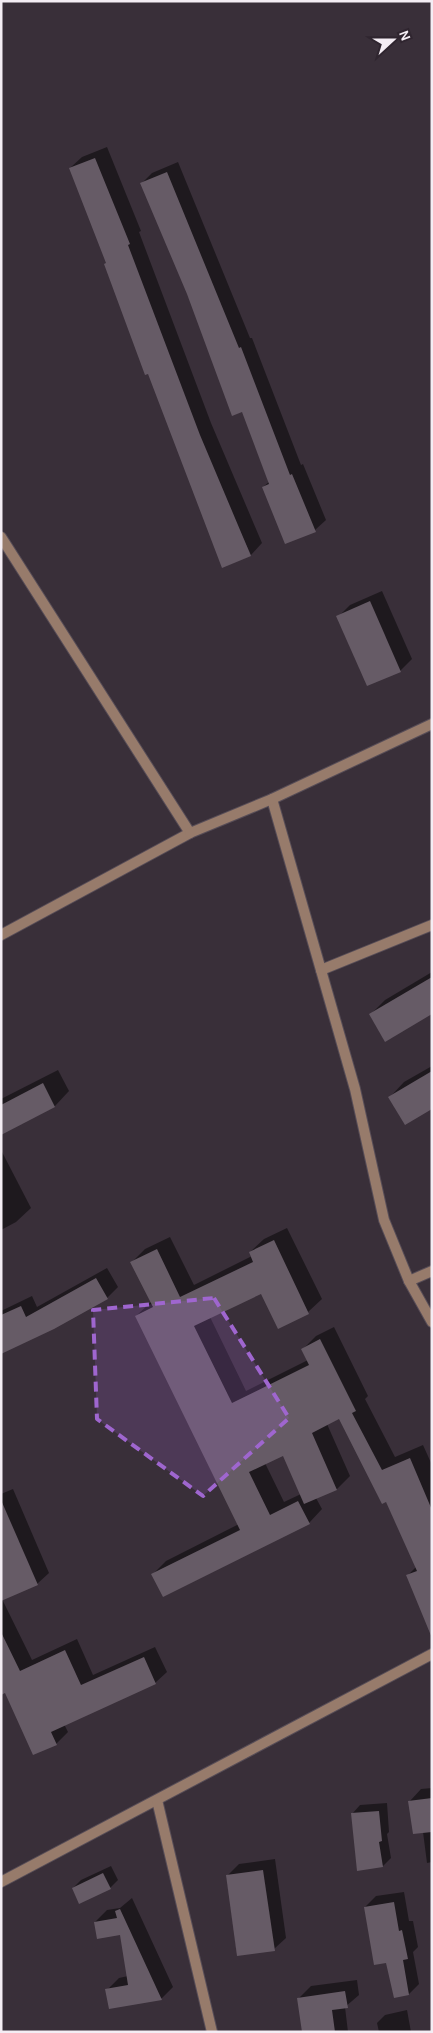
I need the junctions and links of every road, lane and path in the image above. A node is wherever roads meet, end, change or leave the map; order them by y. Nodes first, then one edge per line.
1 (1, 537) edge
2 (432, 724) edge
3 (272, 799) junction
4 (190, 833) junction
5 (432, 924) edge
6 (1, 936) edge
7 (321, 970) junction
8 (432, 1271) edge
9 (409, 1281) junction
10 (432, 1322) edge
11 (432, 1654) edge
12 (157, 1800) junction
13 (1, 1882) edge
14 (212, 2032) edge

1 - 4 street
2 - 3 street
3 - 4 street
3 - 7 street
4 - 6 street
5 - 7 street
7 - 9 street
8 - 9 street
9 - 10 street
11 - 12 street
12 - 13 street
12 - 14 street

